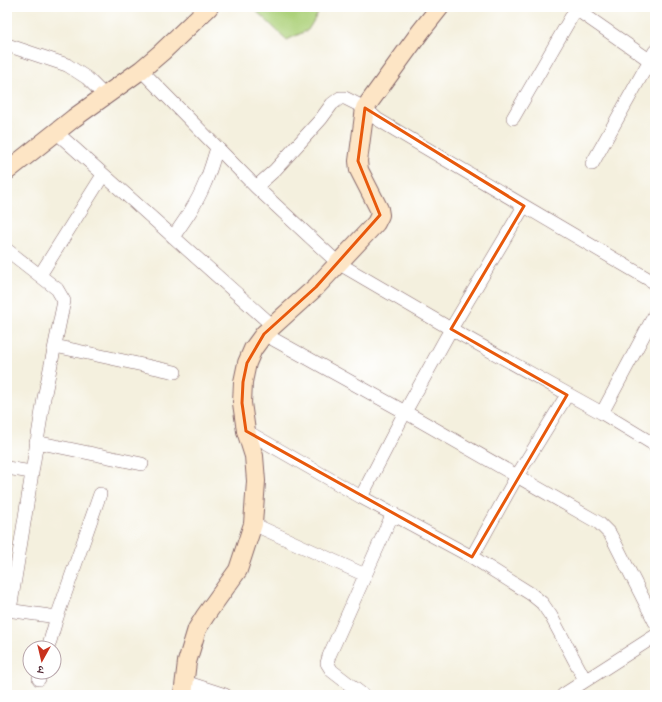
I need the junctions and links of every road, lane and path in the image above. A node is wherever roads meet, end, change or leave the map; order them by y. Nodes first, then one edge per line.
1 (209, 7) edge
2 (440, 7) edge
3 (575, 8) edge
4 (7, 45) edge
5 (653, 59) edge
6 (141, 70) junction
7 (105, 96) junction
8 (365, 108) junction
9 (513, 118) dead end
10 (56, 132) junction
11 (217, 148) junction
12 (592, 164) dead end
13 (7, 171) edge
14 (103, 175) junction
15 (256, 187) junction
16 (524, 206) junction
17 (173, 237) junction
18 (7, 250) edge
19 (338, 264) junction
20 (40, 274) junction
21 (655, 283) edge
22 (655, 314) edge
23 (451, 329) junction
24 (269, 330) junction
25 (54, 346) junction
26 (175, 372) dead end
27 (567, 394) junction
28 (405, 412) junction
29 (602, 413) junction
30 (246, 431) junction
31 (36, 442) junction
32 (655, 445) edge
33 (142, 464) dead end
34 (7, 468) edge
35 (31, 472) junction
36 (517, 476) junction
37 (100, 494) dead end
38 (361, 497) junction
39 (393, 514) junction
40 (253, 524) junction
41 (472, 557) junction
42 (12, 561) edge
43 (365, 575) junction
44 (8, 610) edge
45 (57, 617) junction
46 (655, 622) edge
47 (655, 636) edge
48 (50, 640) edge
49 (585, 680) junction
50 (184, 688) edge
51 (225, 695) edge
52 (363, 695) edge
53 (563, 695) edge

1 - 6 street
2 - 8 street
3 - 5 street
3 - 9 street
4 - 7 street
5 - 12 street
6 - 7 street
6 - 11 street
7 - 10 street
8 - 15 street
8 - 16 street
8 - 19 street
10 - 13 street
10 - 14 street
11 - 15 street
11 - 17 street
14 - 17 street
14 - 20 street
15 - 19 street
16 - 21 street
16 - 23 street
17 - 24 street
18 - 20 street
19 - 23 street
19 - 24 street
20 - 25 street
22 - 29 street
23 - 27 street
23 - 28 street
24 - 28 street
24 - 30 street
25 - 26 street
25 - 31 street
27 - 29 street
27 - 36 street
28 - 36 street
28 - 38 street
29 - 32 street
30 - 38 street
30 - 40 street
31 - 33 street
31 - 35 street
34 - 35 street
35 - 42 street
36 - 41 street
36 - 46 street
37 - 45 street
38 - 39 street
39 - 41 street
39 - 43 street
40 - 43 street
40 - 50 street
41 - 49 street
42 - 44 street
43 - 52 street
44 - 45 street
45 - 48 street
47 - 49 street
49 - 53 street
50 - 51 street

